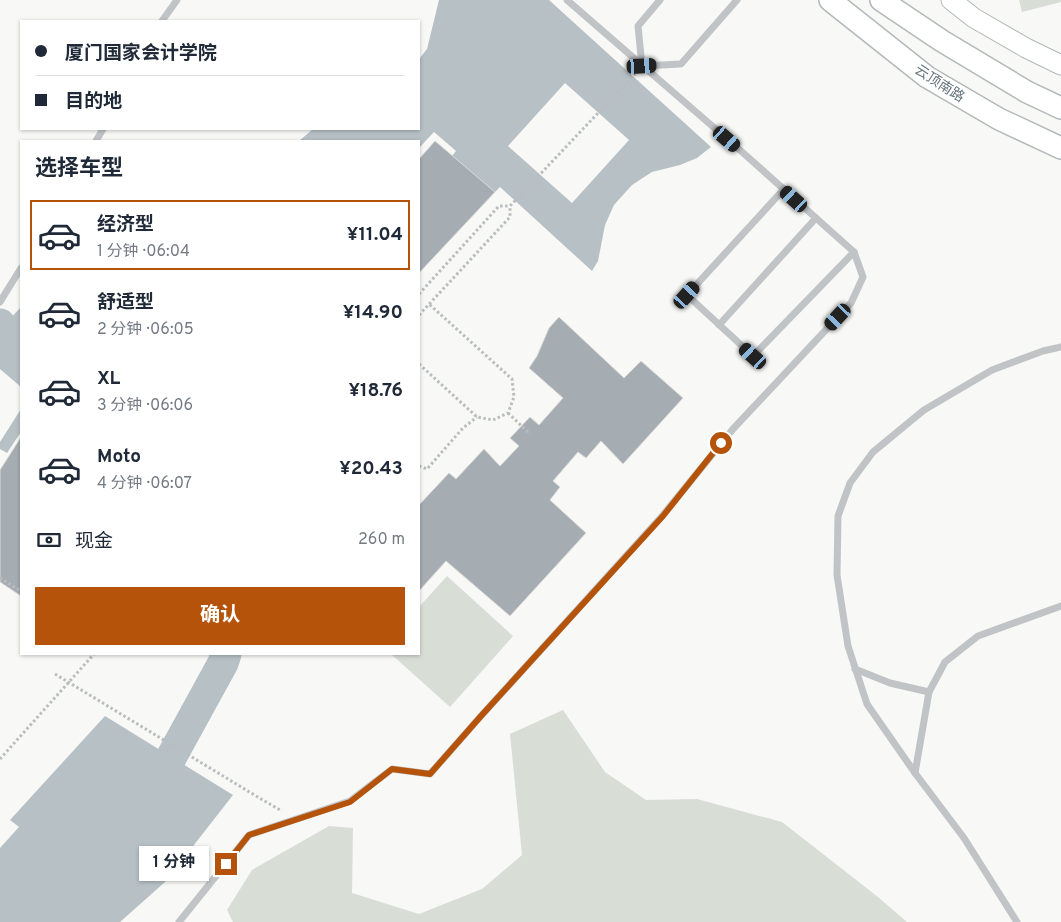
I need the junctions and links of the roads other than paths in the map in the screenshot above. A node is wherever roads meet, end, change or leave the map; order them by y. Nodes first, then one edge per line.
1 (177, 0) edge
2 (568, 0) edge
3 (660, 0) edge
4 (737, 0) edge
5 (830, 0) edge
6 (881, 0) edge
7 (951, 0) edge
8 (163, 20) edge
9 (1061, 65) edge
10 (642, 66) junction
11 (1061, 108) edge
12 (1061, 148) edge
13 (784, 189) junction
14 (816, 218) junction
15 (854, 252) junction
16 (20, 270) edge
17 (0, 302) edge
18 (719, 325) junction
19 (1061, 347) edge
20 (1061, 606) edge
21 (855, 669) junction
22 (929, 692) junction
23 (915, 773) junction
24 (179, 922) edge
25 (1017, 922) edge

1 - 8 lane
2 - 10 lane
3 - 10 lane
4 - 10 lane
5 - 12 main road, 云顶南路
6 - 11 main road
7 - 9 street
10 - 13 lane
13 - 14 lane
13 - 18 lane
14 - 15 lane
14 - 18 lane
15 - 18 lane
15 - 24 lane
16 - 17 lane
19 - 21 lane
20 - 22 lane
21 - 22 lane
21 - 23 lane
22 - 23 lane
23 - 25 lane

